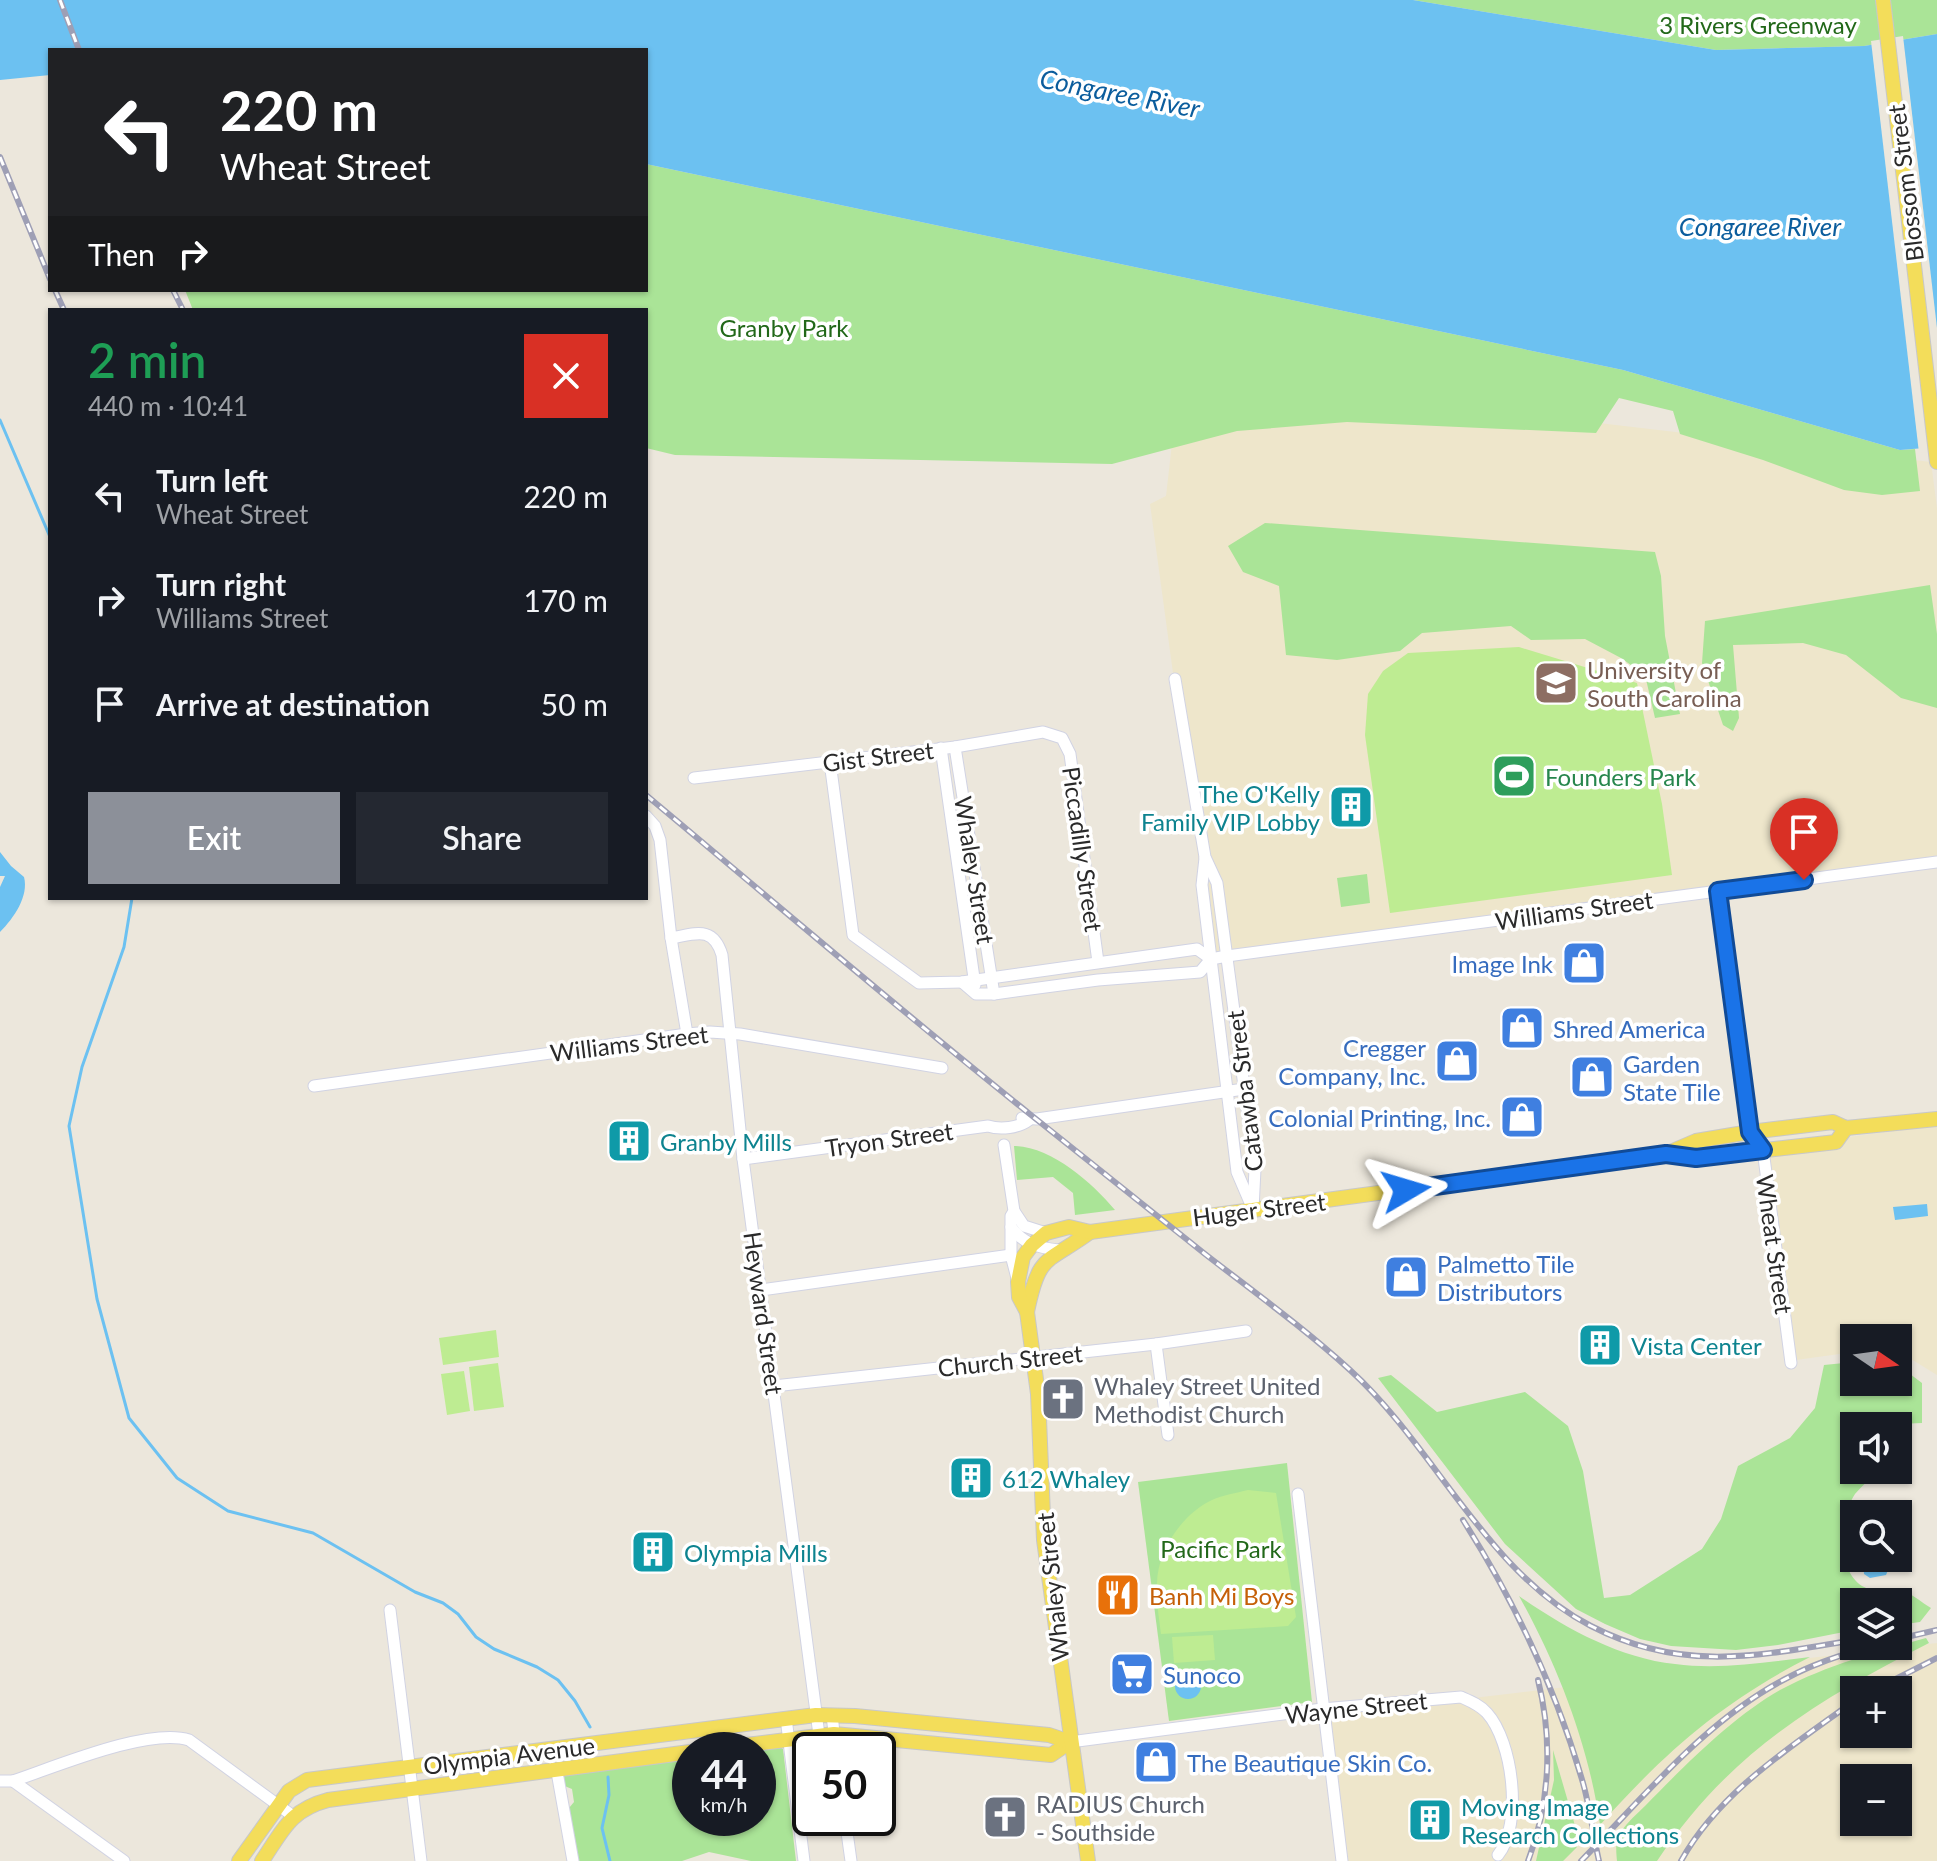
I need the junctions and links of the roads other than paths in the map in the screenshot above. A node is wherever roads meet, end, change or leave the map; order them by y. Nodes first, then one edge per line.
1 (1883, 0) edge
2 (1937, 462) edge
3 (1175, 679) dead end
4 (1062, 738) joint
5 (955, 747) junction
6 (941, 748) junction
7 (830, 762) junction
8 (694, 778) dead end
9 (648, 818) edge
10 (1205, 857) junction
11 (1937, 862) edge
12 (1718, 891) junction
13 (671, 938) junction
14 (1227, 956) junction
15 (1211, 959) junction
16 (1098, 962) junction
17 (992, 976) junction
18 (968, 981) junction
19 (994, 994) junction
20 (730, 1033) junction
21 (687, 1034) junction
22 (942, 1068) dead end
23 (314, 1086) dead end
24 (1244, 1089) junction
25 (1227, 1091) junction
26 (1937, 1119) edge
27 (1846, 1128) junction
28 (1750, 1132) junction
29 (1004, 1145) dead end
30 (1763, 1150) junction
31 (1666, 1154) junction
32 (743, 1159) junction
33 (1253, 1210) junction
34 (1014, 1211) junction
35 (1011, 1226) junction
36 (1090, 1232) junction
37 (1046, 1233) junction
38 (1032, 1245) junction
39 (1059, 1250) junction
40 (1011, 1255) junction
41 (1018, 1282) junction
42 (761, 1290) junction
43 (1027, 1312) junction
44 (1246, 1331) dead end
45 (1156, 1344) junction
46 (1034, 1358) junction
47 (1791, 1363) dead end
48 (774, 1386) junction
49 (1168, 1435) dead end
50 (1298, 1494) dead end
51 (390, 1610) dead end
52 (1322, 1709) junction
53 (816, 1715) junction
54 (832, 1715) junction
55 (786, 1718) junction
56 (819, 1732) edge
57 (834, 1732) edge
58 (792, 1738) edge
59 (788, 1739) junction
60 (896, 1740) edge
61 (776, 1741) edge
62 (1070, 1742) junction
63 (672, 1755) edge
64 (409, 1767) junction
65 (557, 1772) junction
66 (0, 1781) edge
67 (13, 1781) junction
68 (412, 1790) junction
69 (279, 1806) junction
70 (293, 1816) junction
71 (848, 1836) edge
72 (1498, 1855) dead end
73 (124, 1861) edge
74 (239, 1861) edge
75 (262, 1861) edge
76 (421, 1861) edge
77 (573, 1861) edge
78 (804, 1861) edge
79 (851, 1861) edge
80 (1088, 1861) edge
81 (1342, 1861) edge

1 - 2 main road, Blossom Street
3 - 10 street, Catawba Street
4 - 5 street, Gist Street
4 - 16 street, Piccadilly Street
5 - 6 street, Gist Street
5 - 17 street, Whaley Street
6 - 7 street, Gist Street
6 - 18 street, Whaley Street
7 - 8 street, Gist Street
7 - 18 street
9 - 13 street
10 - 14 street, Catawba Street
10 - 15 street, Catawba Street
11 - 12 street, Williams Street
12 - 14 street, Williams Street
12 - 28 street, Wheat Street
13 - 20 street, Heyward Street
13 - 21 street
14 - 15 street, Williams Street
14 - 24 street, Catawba Street
15 - 16 street, Williams Street
15 - 19 street, Williams Street
15 - 25 street, Catawba Street
16 - 17 street, Williams Street
17 - 18 street, Williams Street
17 - 19 street, Whaley Street
18 - 19 street, Williams Street
20 - 21 street, Williams Street
20 - 22 street, Williams Street
20 - 32 street, Heyward Street
21 - 23 street, Williams Street
24 - 25 street, Tryon Street
24 - 33 street, Catawba Street
25 - 32 street, Tryon Street
25 - 33 street, Catawba Street
26 - 27 main road, Huger Street
27 - 28 main road, Huger Street
27 - 30 main road, Huger Street
28 - 30 street, Wheat Street
28 - 31 main road, Huger Street
29 - 34 street, Whaley Street
30 - 31 main road, Huger Street
30 - 47 street, Wheat Street
31 - 33 main road, Huger Street
32 - 42 street, Heyward Street
33 - 36 main road, Huger Street
34 - 35 street, Whaley Street
34 - 37 street
35 - 38 street
35 - 40 street, Whaley Street
36 - 37 main road
36 - 39 main road, Whaley Street
37 - 38 main road
38 - 39 street
38 - 41 main road
39 - 43 main road, Whaley Street
40 - 41 street, Whaley Street
40 - 42 street
41 - 43 main road, Whaley Street
42 - 48 street, Heyward Street
43 - 46 main road, Whaley Street
44 - 45 street, Church Street
45 - 46 street, Church Street
45 - 49 street
46 - 48 street, Church Street
46 - 62 main road, Whaley Street
48 - 53 street, Heyward Street
50 - 52 street
51 - 64 street
52 - 62 street, Wayne Street
52 - 72 street, Wayne Street
52 - 81 street
53 - 54 main road, Wayne Street
53 - 55 main road, Olympia Avenue
53 - 56 street, Heyward Street
54 - 57 street
54 - 62 main road, Wayne Street
55 - 59 street
55 - 64 main road, Olympia Avenue
58 - 59 main road
59 - 61 main road
59 - 78 street
60 - 62 main road, Wayne Street
62 - 80 main road, Whaley Street
63 - 65 main road, Olympia Avenue
64 - 68 street
64 - 69 main road, Olympia Avenue
65 - 68 main road, Olympia Avenue
65 - 77 street
66 - 67 street
67 - 69 street
67 - 73 street
68 - 70 main road, Olympia Avenue
68 - 76 street
69 - 70 street
69 - 74 main road, Olympia Avenue
70 - 75 main road
71 - 79 street

